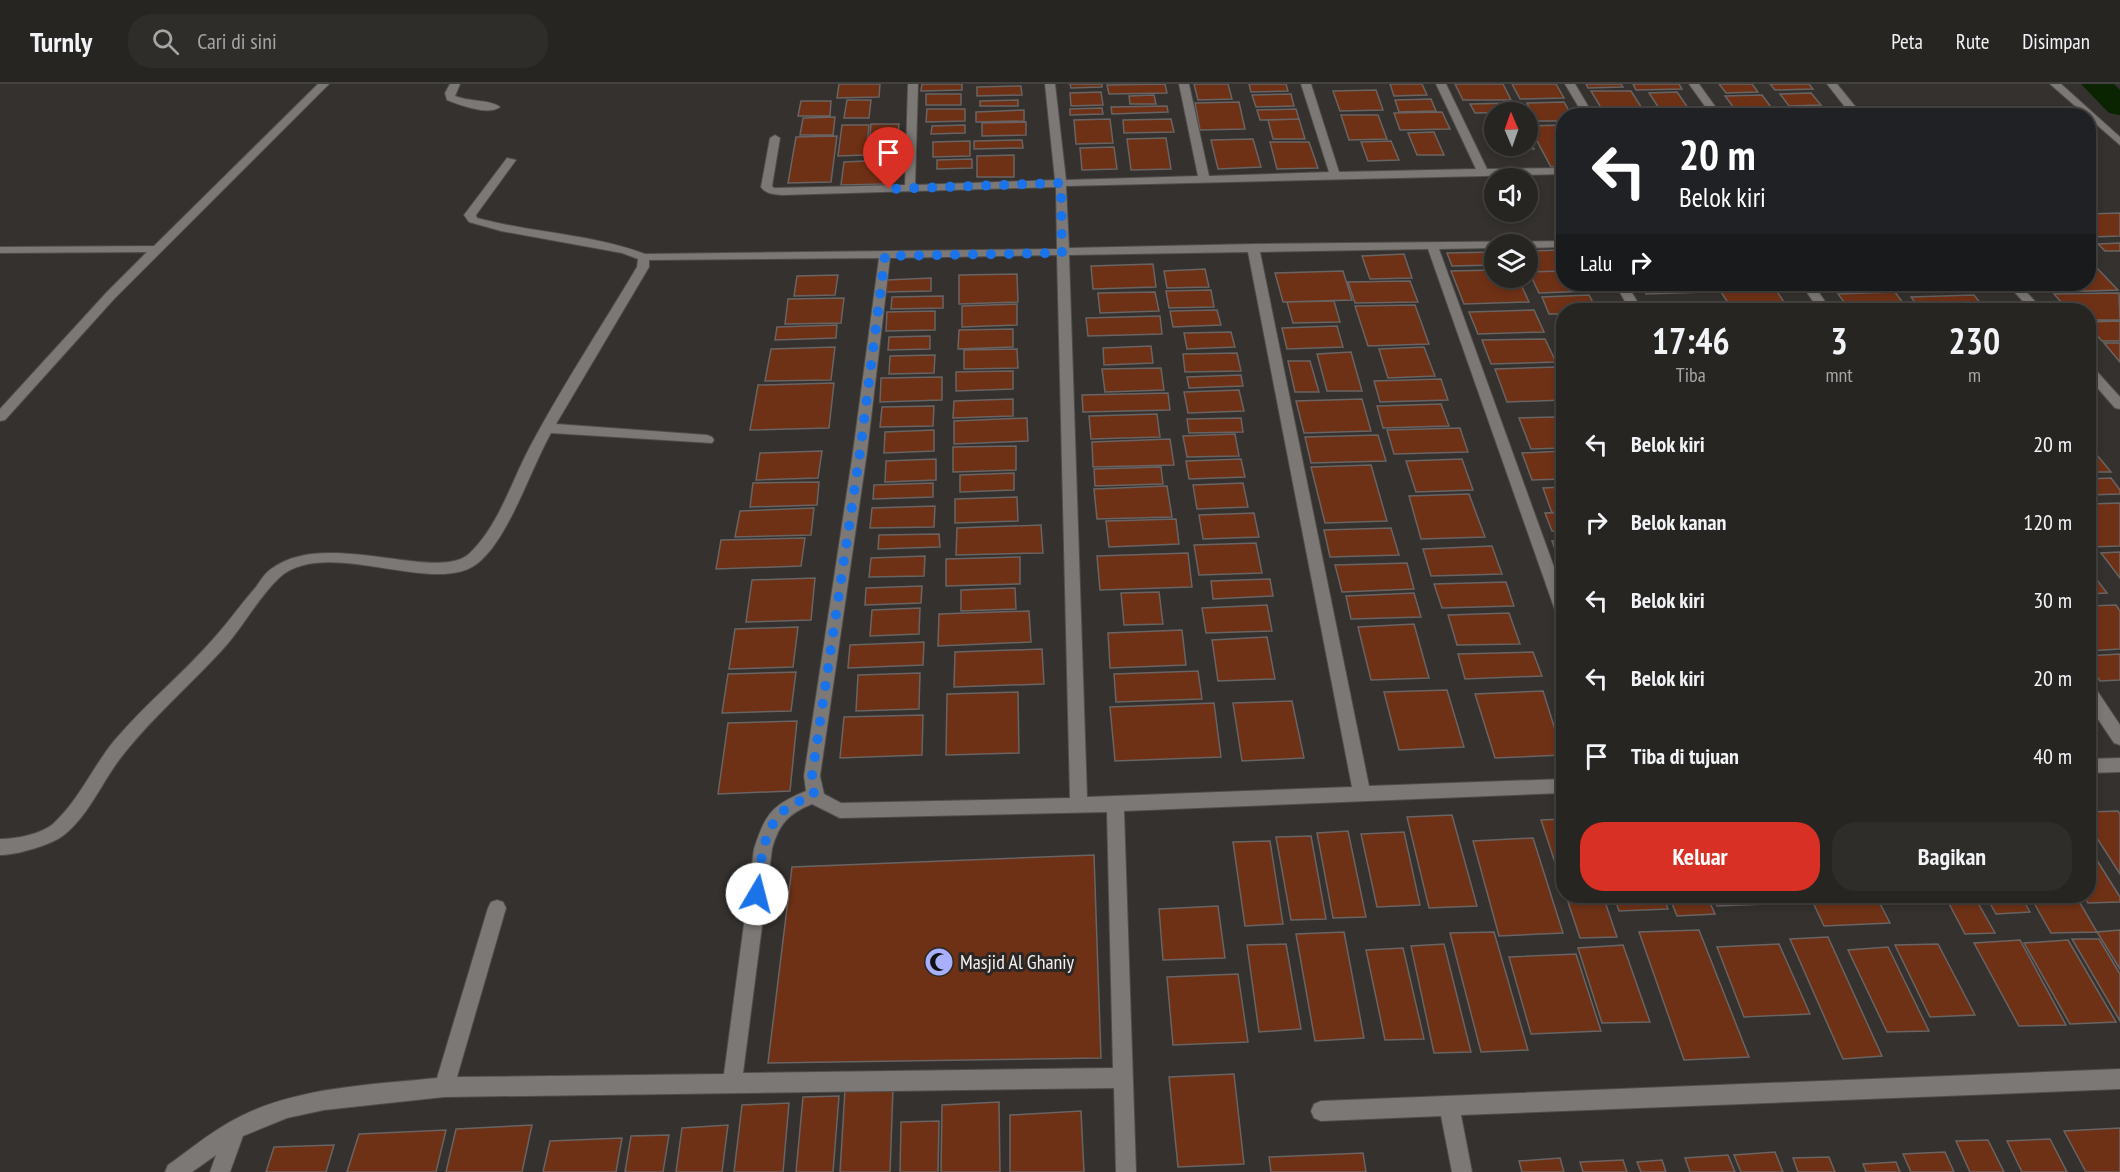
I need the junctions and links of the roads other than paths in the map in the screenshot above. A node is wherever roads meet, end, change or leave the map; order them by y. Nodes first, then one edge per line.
1 (324, 84) edge
2 (455, 84) edge
3 (913, 84) edge
4 (1050, 84) edge
5 (1184, 84) edge
6 (1306, 84) edge
7 (1441, 84) edge
8 (1570, 84) edge
9 (1694, 84) edge
10 (1832, 84) edge
11 (2055, 84) edge
12 (495, 107) dead end
13 (1584, 108) edge
14 (1711, 108) edge
15 (1852, 108) edge
16 (2082, 108) edge
17 (2096, 121) edge
18 (775, 138) dead end
19 (2120, 142) edge
20 (511, 160) dead end
21 (1556, 171) edge
22 (1483, 172) junction
23 (1335, 175) junction
24 (1204, 179) junction
25 (1061, 183) junction
26 (910, 189) junction
27 (1556, 244) edge
28 (1432, 245) junction
29 (1253, 248) junction
30 (159, 249) junction
31 (0, 250) edge
32 (1062, 253) junction
33 (885, 256) junction
34 (644, 257) junction
35 (2019, 291) edge
36 (2031, 303) edge
37 (2096, 378) edge
38 (2120, 405) edge
39 (0, 417) edge
40 (548, 428) junction
41 (707, 440) dead end
42 (1556, 593) edge
43 (2096, 703) edge
44 (2120, 738) edge
45 (2120, 765) edge
46 (2096, 766) edge
47 (1556, 786) edge
48 (1362, 794) junction
49 (814, 795) junction
50 (1115, 804) junction
51 (1079, 805) junction
52 (0, 847) edge
53 (498, 908) dead end
54 (1122, 1078) junction
55 (2120, 1079) edge
56 (732, 1083) junction
57 (444, 1088) junction
58 (1449, 1105) junction
59 (1321, 1111) dead end
60 (236, 1129) junction
61 (175, 1172) edge
62 (220, 1172) edge
63 (1126, 1172) edge
64 (1462, 1172) edge

1 - 30 street
2 - 12 street
3 - 26 street
4 - 25 street
5 - 24 street
6 - 23 street
7 - 22 street
8 - 13 street
9 - 14 street
10 - 15 street
11 - 16 street
17 - 19 street
18 - 26 street
20 - 34 street
21 - 22 street
22 - 23 street
23 - 24 street
24 - 25 street
25 - 26 street
25 - 32 street
27 - 28 street
28 - 29 street
28 - 42 street
29 - 32 street
29 - 48 street
30 - 31 street
30 - 39 street
32 - 33 street
32 - 51 street
33 - 34 street
33 - 49 street
34 - 40 street
35 - 36 street
37 - 38 street
40 - 41 street
40 - 52 street
43 - 44 street
45 - 46 street
47 - 48 street
48 - 50 street
49 - 51 street
49 - 56 street
50 - 51 street
50 - 54 street
53 - 57 street
54 - 56 street
54 - 63 street
55 - 58 street
56 - 57 street
57 - 60 street
58 - 59 street
58 - 64 street
60 - 61 street
60 - 62 street

